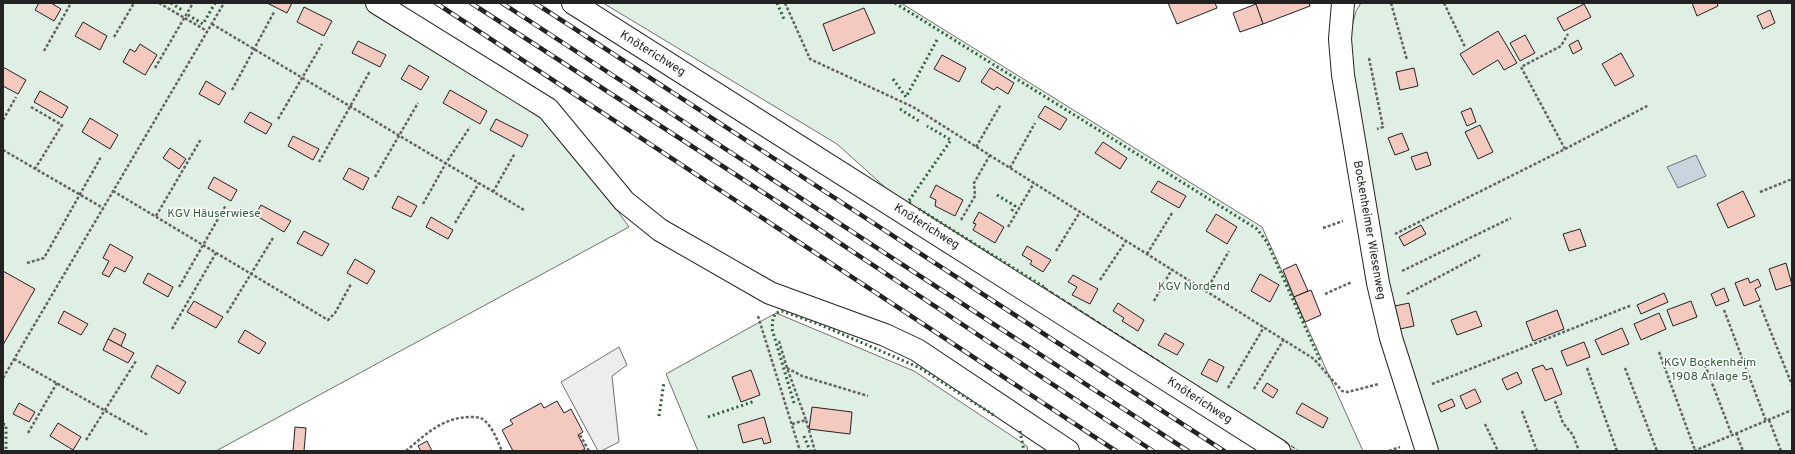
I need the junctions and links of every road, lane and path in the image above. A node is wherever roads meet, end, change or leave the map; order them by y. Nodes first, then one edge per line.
1 (71, 3) edge
2 (134, 3) edge
3 (159, 3) edge
4 (193, 3) edge
5 (224, 3) edge
6 (376, 3) edge
7 (574, 3) edge
8 (785, 3) edge
9 (1343, 3) edge
10 (1391, 3) edge
11 (1444, 3) edge
12 (274, 12) dead end
13 (184, 18) junction
14 (212, 24) junction
15 (207, 31) junction
16 (1568, 34) dead end
17 (114, 37) dead end
18 (322, 44) dead end
19 (1465, 47) dead end
20 (255, 50) junction
21 (44, 51) dead end
22 (1407, 60) dead end
23 (155, 68) dead end
24 (370, 71) dead end
25 (302, 78) junction
26 (232, 90) dead end
27 (16, 97) dead end
28 (418, 104) dead end
29 (1001, 104) dead end
30 (1649, 105) dead end
31 (31, 107) dead end
32 (351, 107) junction
33 (278, 119) dead end
34 (3, 120) edge
35 (1035, 124) dead end
36 (470, 127) dead end
37 (399, 135) junction
38 (201, 139) dead end
39 (976, 147) junction
40 (1565, 149) junction
41 (3, 150) edge
42 (515, 154) dead end
43 (990, 155) junction
44 (101, 157) dead end
45 (319, 162) dead end
46 (446, 163) junction
47 (1010, 168) junction
48 (35, 169) junction
49 (375, 177) dead end
50 (1792, 178) edge
51 (479, 183) junction
52 (1034, 183) junction
53 (113, 191) junction
54 (493, 192) junction
55 (1760, 192) dead end
56 (80, 195) junction
57 (423, 204) dead end
58 (226, 205) dead end
59 (103, 208) junction
60 (524, 210) dead end
61 (1080, 212) junction
62 (1172, 213) dead end
63 (156, 216) junction
64 (1511, 218) dead end
65 (455, 222) dead end
66 (960, 223) dead end
67 (1008, 227) dead end
68 (273, 238) dead end
69 (1126, 240) junction
70 (1372, 243) junction
71 (203, 244) junction
72 (1056, 251) dead end
73 (1229, 251) dead end
74 (216, 253) junction
75 (1147, 254) junction
76 (1480, 255) dead end
77 (27, 263) dead end
78 (1172, 269) junction
79 (252, 274) junction
80 (1100, 280) dead end
81 (1378, 282) junction
82 (351, 284) dead end
83 (179, 287) dead end
84 (1206, 291) junction
85 (1154, 301) dead end
86 (1632, 305) dead end
87 (1760, 305) dead end
88 (1383, 307) junction
89 (755, 309) dead end
90 (1724, 310) dead end
91 (227, 313) dead end
92 (1264, 327) junction
93 (172, 329) dead end
94 (1284, 339) junction
95 (779, 341) dead end
96 (1659, 352) dead end
97 (14, 359) junction
98 (136, 361) dead end
99 (1705, 365) dead end
100 (787, 368) junction
101 (1587, 368) dead end
102 (1625, 368) dead end
103 (3, 378) edge
104 (58, 383) junction
105 (1406, 385) junction
106 (1792, 385) edge
107 (1254, 389) dead end
108 (1226, 390) dead end
109 (868, 396) dead end
110 (1555, 401) dead end
111 (1792, 410) edge
112 (105, 411) junction
113 (1522, 411) dead end
114 (806, 420) junction
115 (1768, 420) junction
116 (792, 424) junction
117 (1485, 424) dead end
118 (1736, 433) junction
119 (28, 434) dead end
120 (148, 435) dead end
121 (580, 435) dead end
122 (1732, 435) junction
123 (86, 440) dead end
124 (1700, 450) edge
125 (406, 451) edge
126 (502, 451) edge
127 (589, 451) edge
128 (800, 451) edge
129 (815, 451) edge
130 (1068, 451) edge
131 (1279, 451) edge
132 (1427, 451) edge
133 (1498, 451) edge
134 (1537, 451) edge
135 (1579, 451) edge
136 (1617, 451) edge
137 (1657, 451) edge
138 (1694, 451) edge
139 (1743, 451) edge
140 (1781, 451) edge

1 - 21 path
2 - 17 path
3 - 13 path
4 - 13 path
5 - 14 path
6 - 130 lane
7 - 131 lane, Knöterichweg
8 - 39 path
9 - 70 lane, Bockenheimer Wiesenweg
10 - 22 path
11 - 19 path
12 - 20 path
13 - 15 path
13 - 23 path
14 - 15 path
14 - 20 path
15 - 53 path
16 - 40 path
18 - 25 path
20 - 25 path
20 - 26 path
24 - 32 path
25 - 32 path
25 - 33 path
27 - 34 path
28 - 37 path
29 - 39 path
30 - 40 path
31 - 48 path
32 - 37 path
32 - 45 path
35 - 47 path
36 - 46 path
37 - 46 path
37 - 49 path
38 - 63 path
39 - 43 path
40 - 70 path
41 - 48 path
42 - 54 path
43 - 47 path
43 - 66 path
44 - 56 path
46 - 51 path
46 - 57 path
47 - 52 path
48 - 56 path
50 - 55 path
51 - 54 path
51 - 65 path
52 - 61 path
52 - 67 path
53 - 59 path
53 - 63 path
54 - 60 path
56 - 59 path
56 - 77 path
58 - 71 path
59 - 97 path
61 - 69 path
61 - 72 path
62 - 75 path
63 - 71 path
64 - 81 path
68 - 79 path
69 - 75 path
69 - 80 path
70 - 81 lane, Bockenheimer Wiesenweg
71 - 74 path
71 - 83 path
73 - 84 path
74 - 79 path
74 - 93 path
75 - 78 path
76 - 88 path
78 - 84 path
78 - 85 path
79 - 82 path
79 - 91 path
81 - 88 lane, Bockenheimer Wiesenweg
84 - 92 path
86 - 105 path
87 - 106 path
88 - 105 lane, Bockenheimer Wiesenweg
89 - 116 path
90 - 115 path
92 - 94 path
92 - 108 path
94 - 105 path
94 - 107 path
95 - 100 path
96 - 138 path
97 - 103 path
97 - 104 path
98 - 112 path
99 - 122 path
100 - 109 path
100 - 114 path
101 - 136 path
102 - 137 path
104 - 112 path
104 - 119 path
105 - 132 lane, Bockenheimer Wiesenweg
110 - 135 path
111 - 115 path
112 - 120 path
112 - 123 path
113 - 134 path
114 - 116 path
114 - 129 path
115 - 118 path
115 - 140 path
116 - 128 path
117 - 133 path
118 - 122 path
118 - 139 path
121 - 127 path
122 - 124 path
124 - 138 path
125 - 126 path

